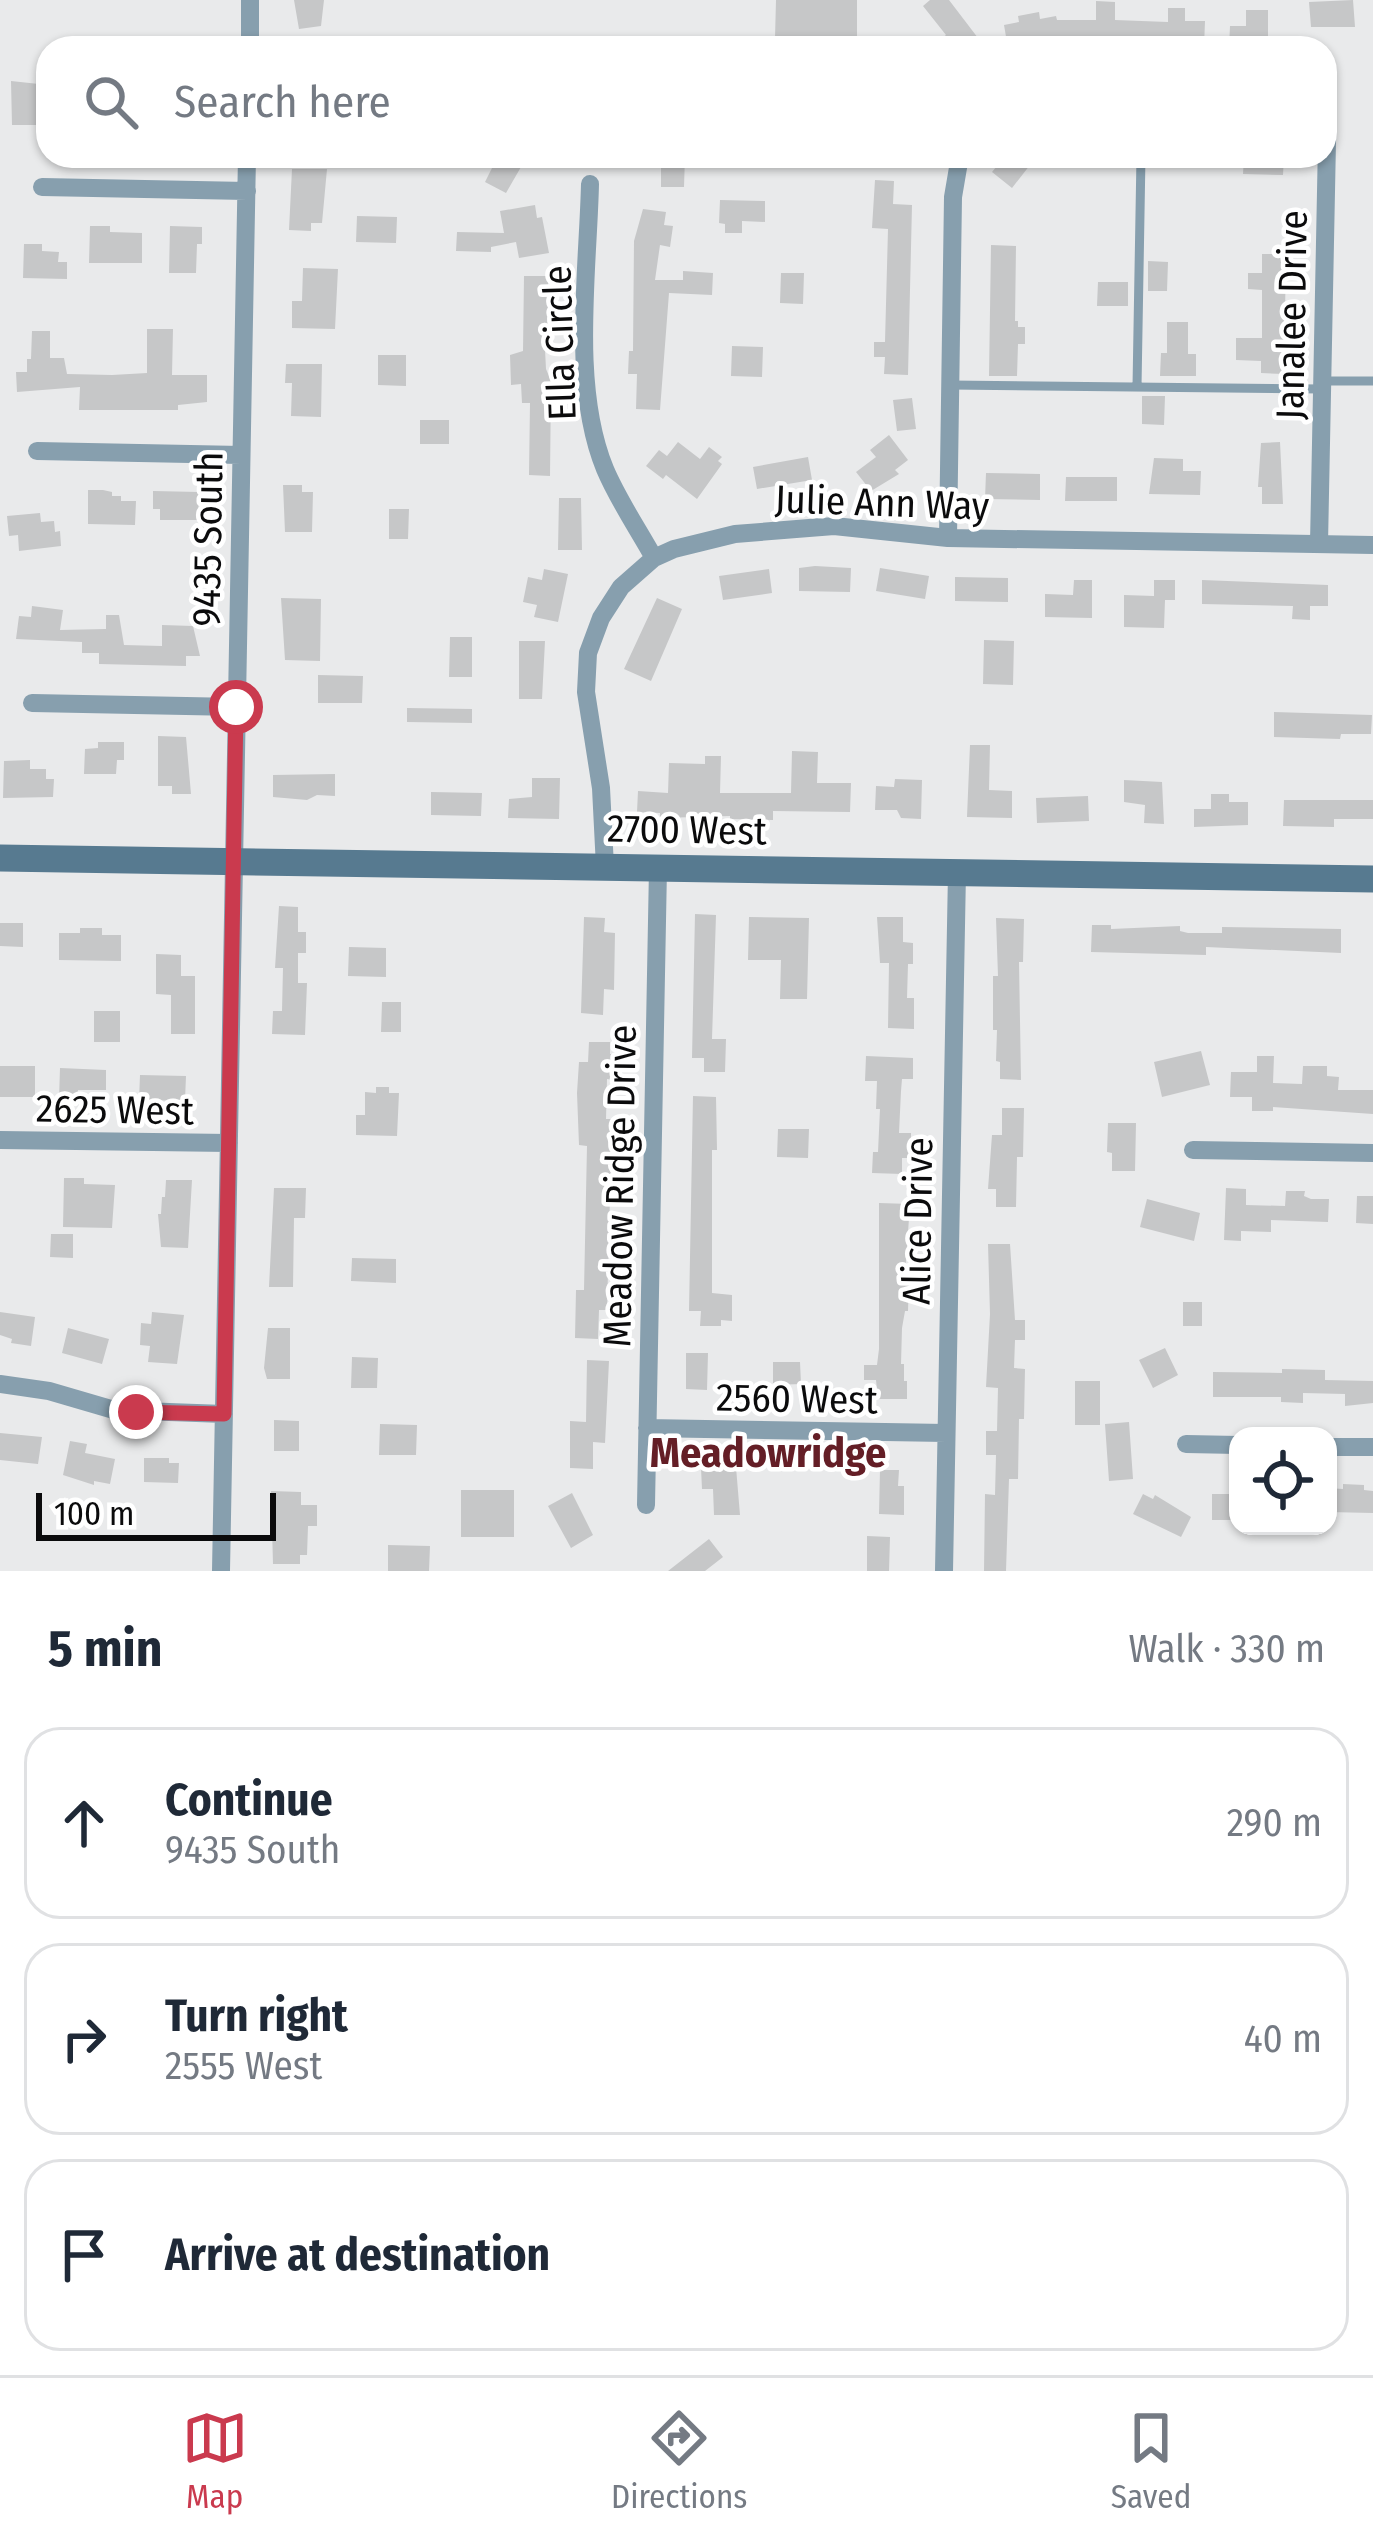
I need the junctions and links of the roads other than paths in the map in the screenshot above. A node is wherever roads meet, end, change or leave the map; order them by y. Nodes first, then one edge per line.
1 (250, 0) edge
2 (250, 36) edge
3 (247, 168) edge
4 (958, 168) edge
5 (1141, 168) edge
6 (1326, 168) edge
7 (590, 184) dead end
8 (42, 187) dead end
9 (247, 191) junction
10 (1373, 381) edge
11 (950, 385) junction
12 (1322, 385) junction
13 (1137, 387) junction
14 (37, 451) dead end
15 (242, 455) junction
16 (948, 538) junction
17 (1319, 544) junction
18 (1373, 545) edge
19 (654, 558) junction
20 (32, 703) dead end
21 (236, 707) junction
22 (0, 857) edge
23 (234, 862) junction
24 (605, 867) junction
25 (658, 868) junction
26 (957, 872) junction
27 (1373, 879) edge
28 (0, 1140) edge
29 (230, 1143) junction
30 (1193, 1150) dead end
31 (1373, 1153) edge
32 (0, 1384) edge
33 (224, 1414) junction
34 (647, 1428) junction
35 (946, 1433) junction
36 (1186, 1444) dead end
37 (1229, 1445) edge
38 (1337, 1447) edge
39 (1373, 1448) edge
40 (646, 1505) dead end
41 (221, 1571) edge
42 (944, 1571) edge

1 - 2 street
3 - 9 street, 9435 South
4 - 11 street
5 - 13 lane
6 - 12 street, Janalee Drive
7 - 19 street, Ella Circle
8 - 9 street
9 - 15 street, 9435 South
10 - 12 lane
11 - 13 lane
11 - 16 street
12 - 13 lane
12 - 17 street, Janalee Drive
14 - 15 street
15 - 21 street, 9435 South
16 - 17 street, Julie Ann Way
16 - 19 street, Julie Ann Way
17 - 18 street, Julie Ann Way
19 - 24 street, Julie Ann Way
20 - 21 street
21 - 23 street, 9435 South
22 - 23 main road, 2700 West
23 - 24 main road, 2700 West
23 - 29 street, 9435 South
24 - 25 main road, 2700 West
25 - 26 main road, 2700 West
25 - 34 street, Meadow Ridge Drive
26 - 27 main road, 2700 West
26 - 35 street, Alice Drive
28 - 29 street, 2625 West
29 - 33 street, 9435 South
30 - 31 street
32 - 33 street
33 - 41 street, 9435 South
34 - 35 street, 2560 West
34 - 40 street, Meadow Ridge Drive
35 - 42 street, Alice Drive
36 - 37 street
38 - 39 street

